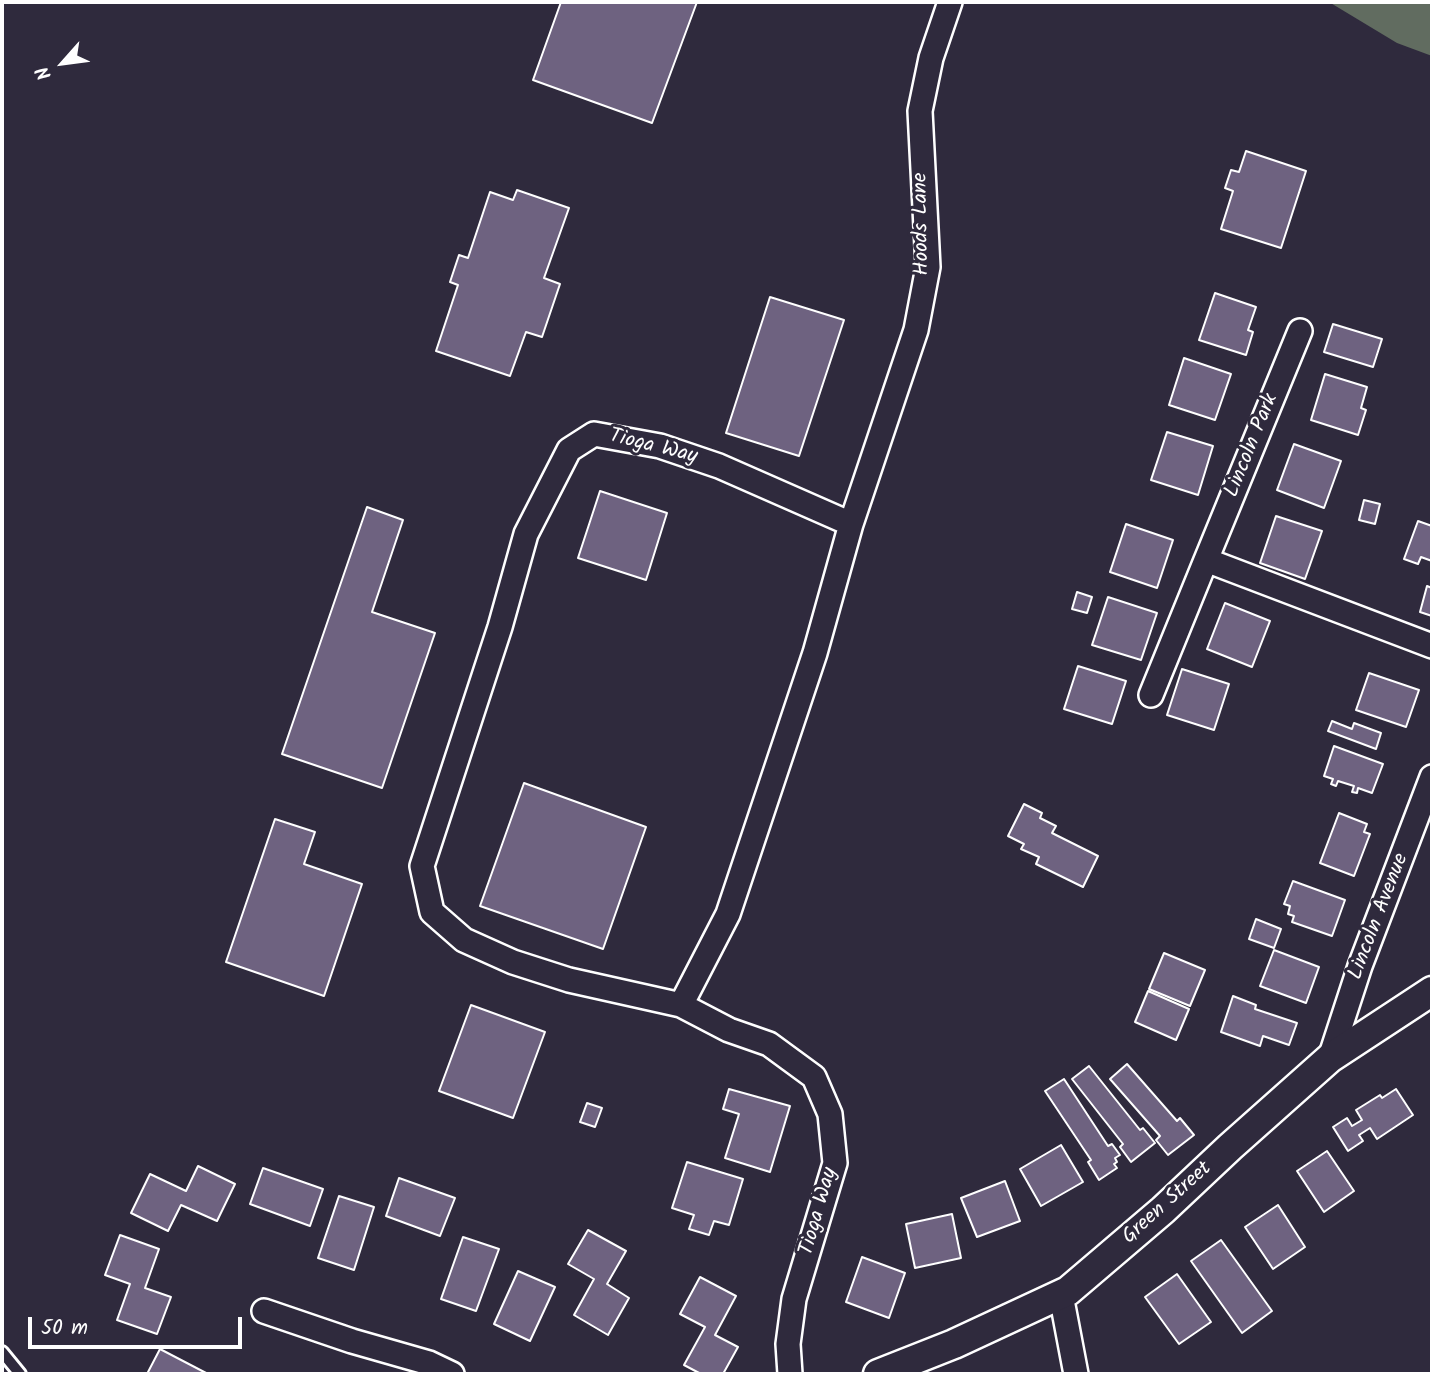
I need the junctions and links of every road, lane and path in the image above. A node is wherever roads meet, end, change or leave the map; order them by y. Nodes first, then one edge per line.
1 (950, 2) edge
2 (1300, 331) dead end
3 (851, 524) junction
4 (1206, 560) junction
5 (1432, 646) edge
6 (1151, 695) dead end
7 (1432, 777) edge
8 (1432, 991) edge
9 (681, 1005) junction
10 (1330, 1058) junction
11 (1060, 1295) junction
12 (264, 1311) dead end
13 (2, 1352) edge
14 (20, 1374) edge
15 (452, 1374) edge
16 (790, 1374) edge
17 (878, 1374) edge
18 (1076, 1374) edge

1 - 3 street, Hoods Lane
2 - 4 street, Lincoln Park
3 - 9 street
3 - 9 street, Tioga Way
4 - 5 street
4 - 6 street, Lincoln Park
7 - 10 street, Lincoln Avenue
8 - 10 street, Green Street
9 - 16 street, Tioga Way
10 - 11 street, Green Street
11 - 17 street, Green Street
11 - 18 street
12 - 15 street
13 - 14 lane

